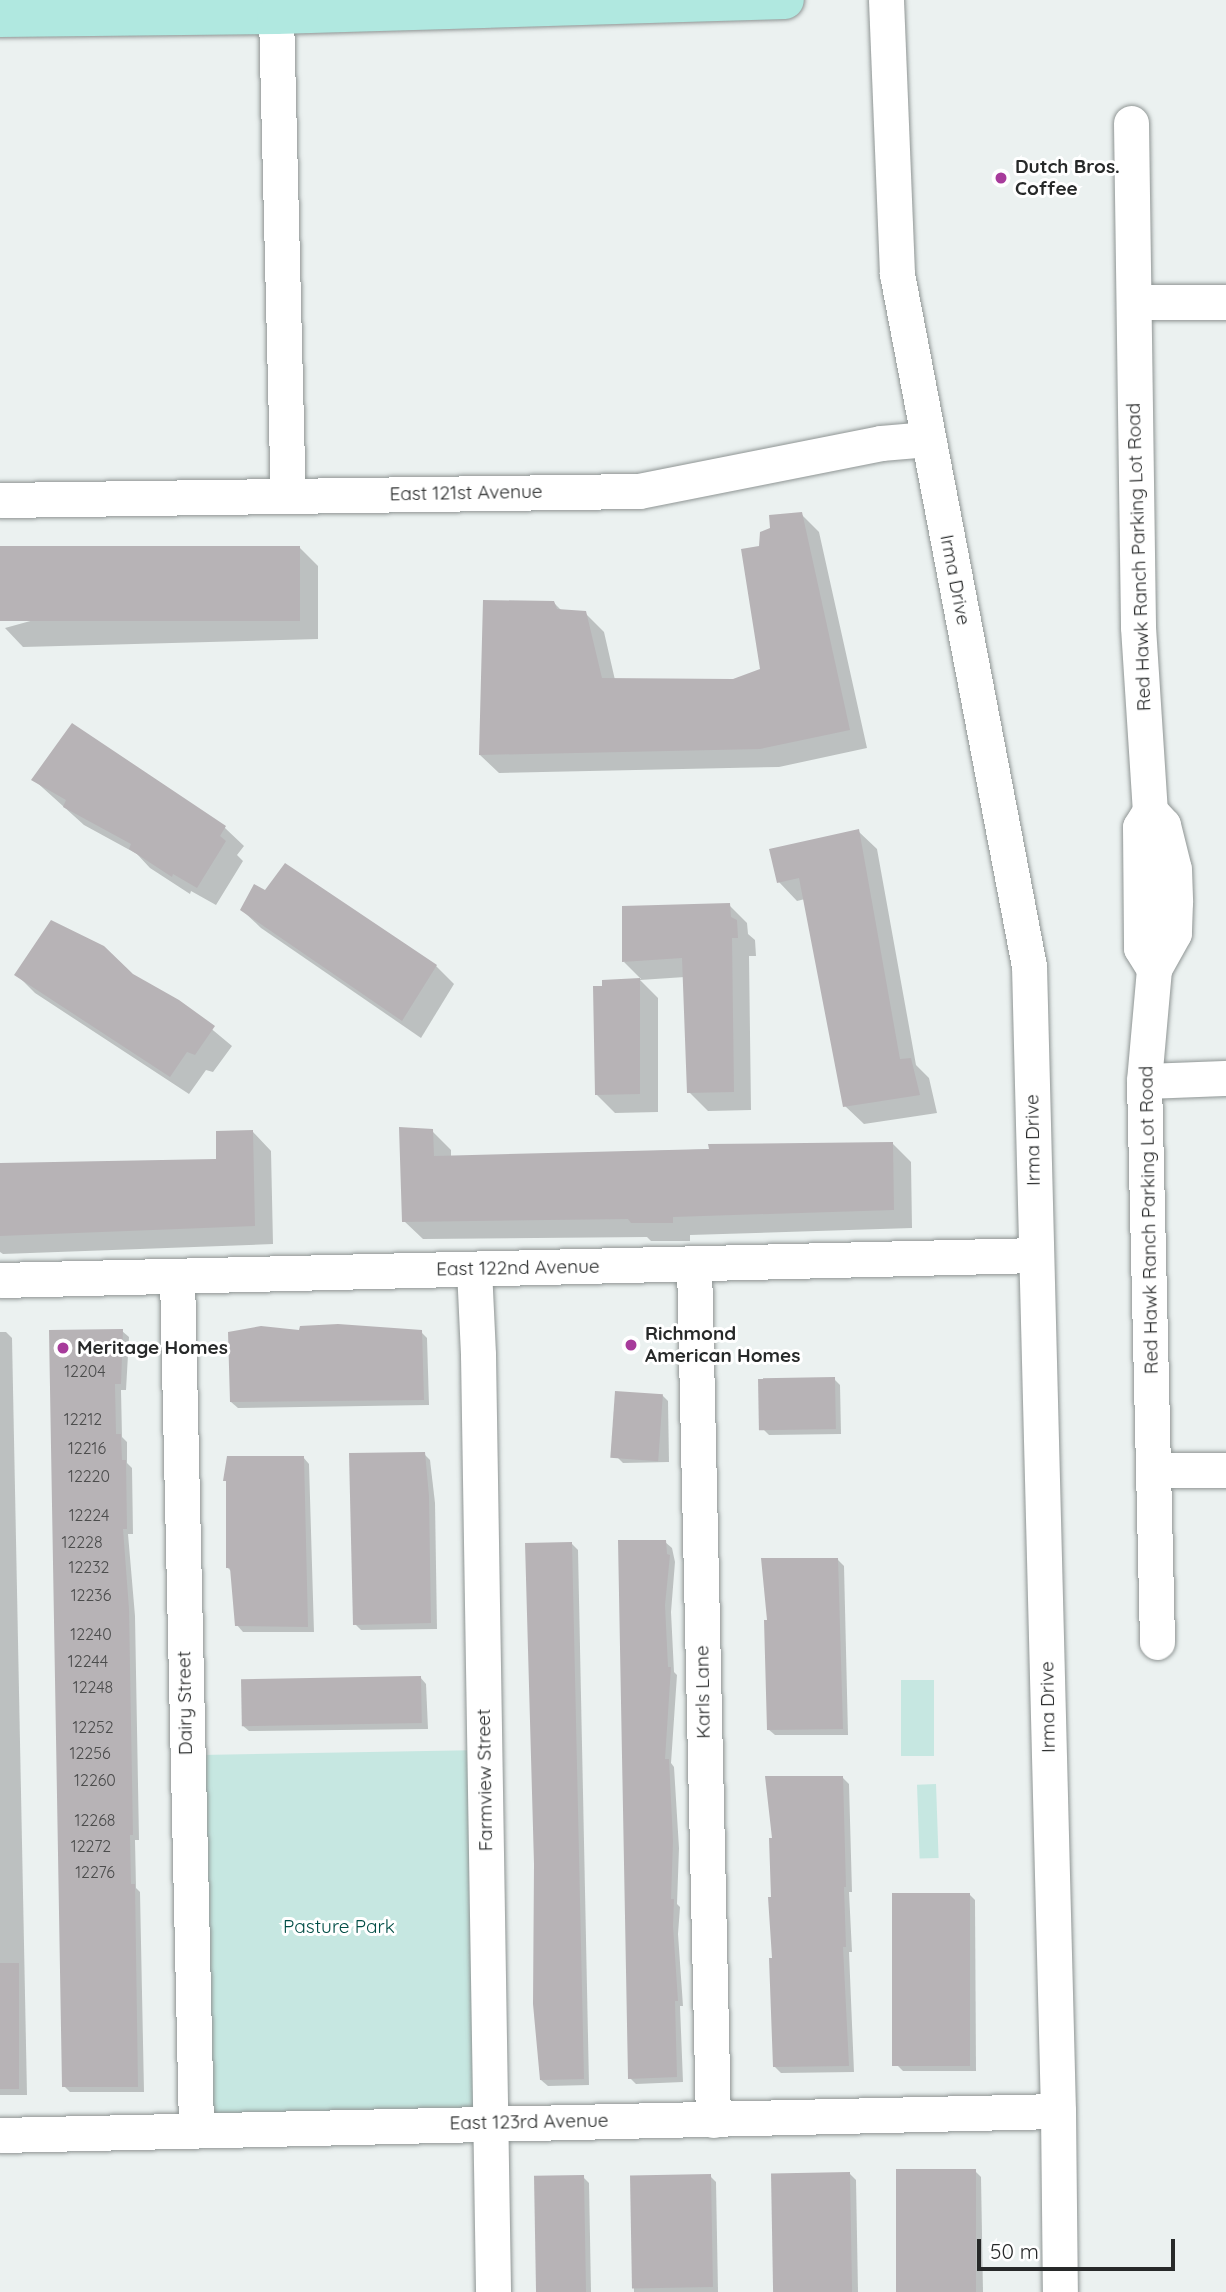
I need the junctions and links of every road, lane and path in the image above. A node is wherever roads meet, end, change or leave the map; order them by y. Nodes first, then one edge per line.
1 (785, 0) edge
2 (886, 0) edge
3 (276, 15) junction
4 (0, 18) edge
5 (1131, 123) dead end
6 (1133, 302) junction
7 (1226, 302) edge
8 (928, 439) junction
9 (288, 496) junction
10 (0, 500) edge
11 (1226, 1079) edge
12 (1144, 1080) junction
13 (1036, 1255) junction
14 (694, 1264) junction
15 (474, 1269) junction
16 (177, 1277) junction
17 (0, 1280) edge
18 (1153, 1470) junction
19 (1226, 1470) edge
20 (1157, 1642) dead end
21 (1058, 2111) junction
22 (713, 2120) junction
23 (491, 2122) junction
24 (196, 2129) junction
25 (0, 2135) edge
26 (493, 2292) edge
27 (1060, 2292) edge

1 - 3 main road
2 - 8 street, Irma Drive
3 - 4 main road
3 - 9 street
5 - 6 street, Red Hawk Ranch Parking Lot Road
6 - 7 street
6 - 12 street, Red Hawk Ranch Parking Lot Road
8 - 9 street, East 121st Avenue
8 - 13 street, Irma Drive
9 - 10 street, East 121st Avenue
11 - 12 street
12 - 18 street, Red Hawk Ranch Parking Lot Road
13 - 14 street, East 122nd Avenue
13 - 21 street, Irma Drive
14 - 15 street, East 122nd Avenue
14 - 22 street, Karls Lane
15 - 16 street, East 122nd Avenue
15 - 23 street, Farmview Street
16 - 17 street, East 122nd Avenue
16 - 24 street, Dairy Street
18 - 19 street
18 - 20 street, Red Hawk Ranch Parking Lot Road
21 - 22 street, East 123rd Avenue
21 - 27 street, Irma Drive
22 - 23 street, East 123rd Avenue
23 - 24 street, East 123rd Avenue
23 - 26 street, Farmview Street
24 - 25 street, East 123rd Avenue

